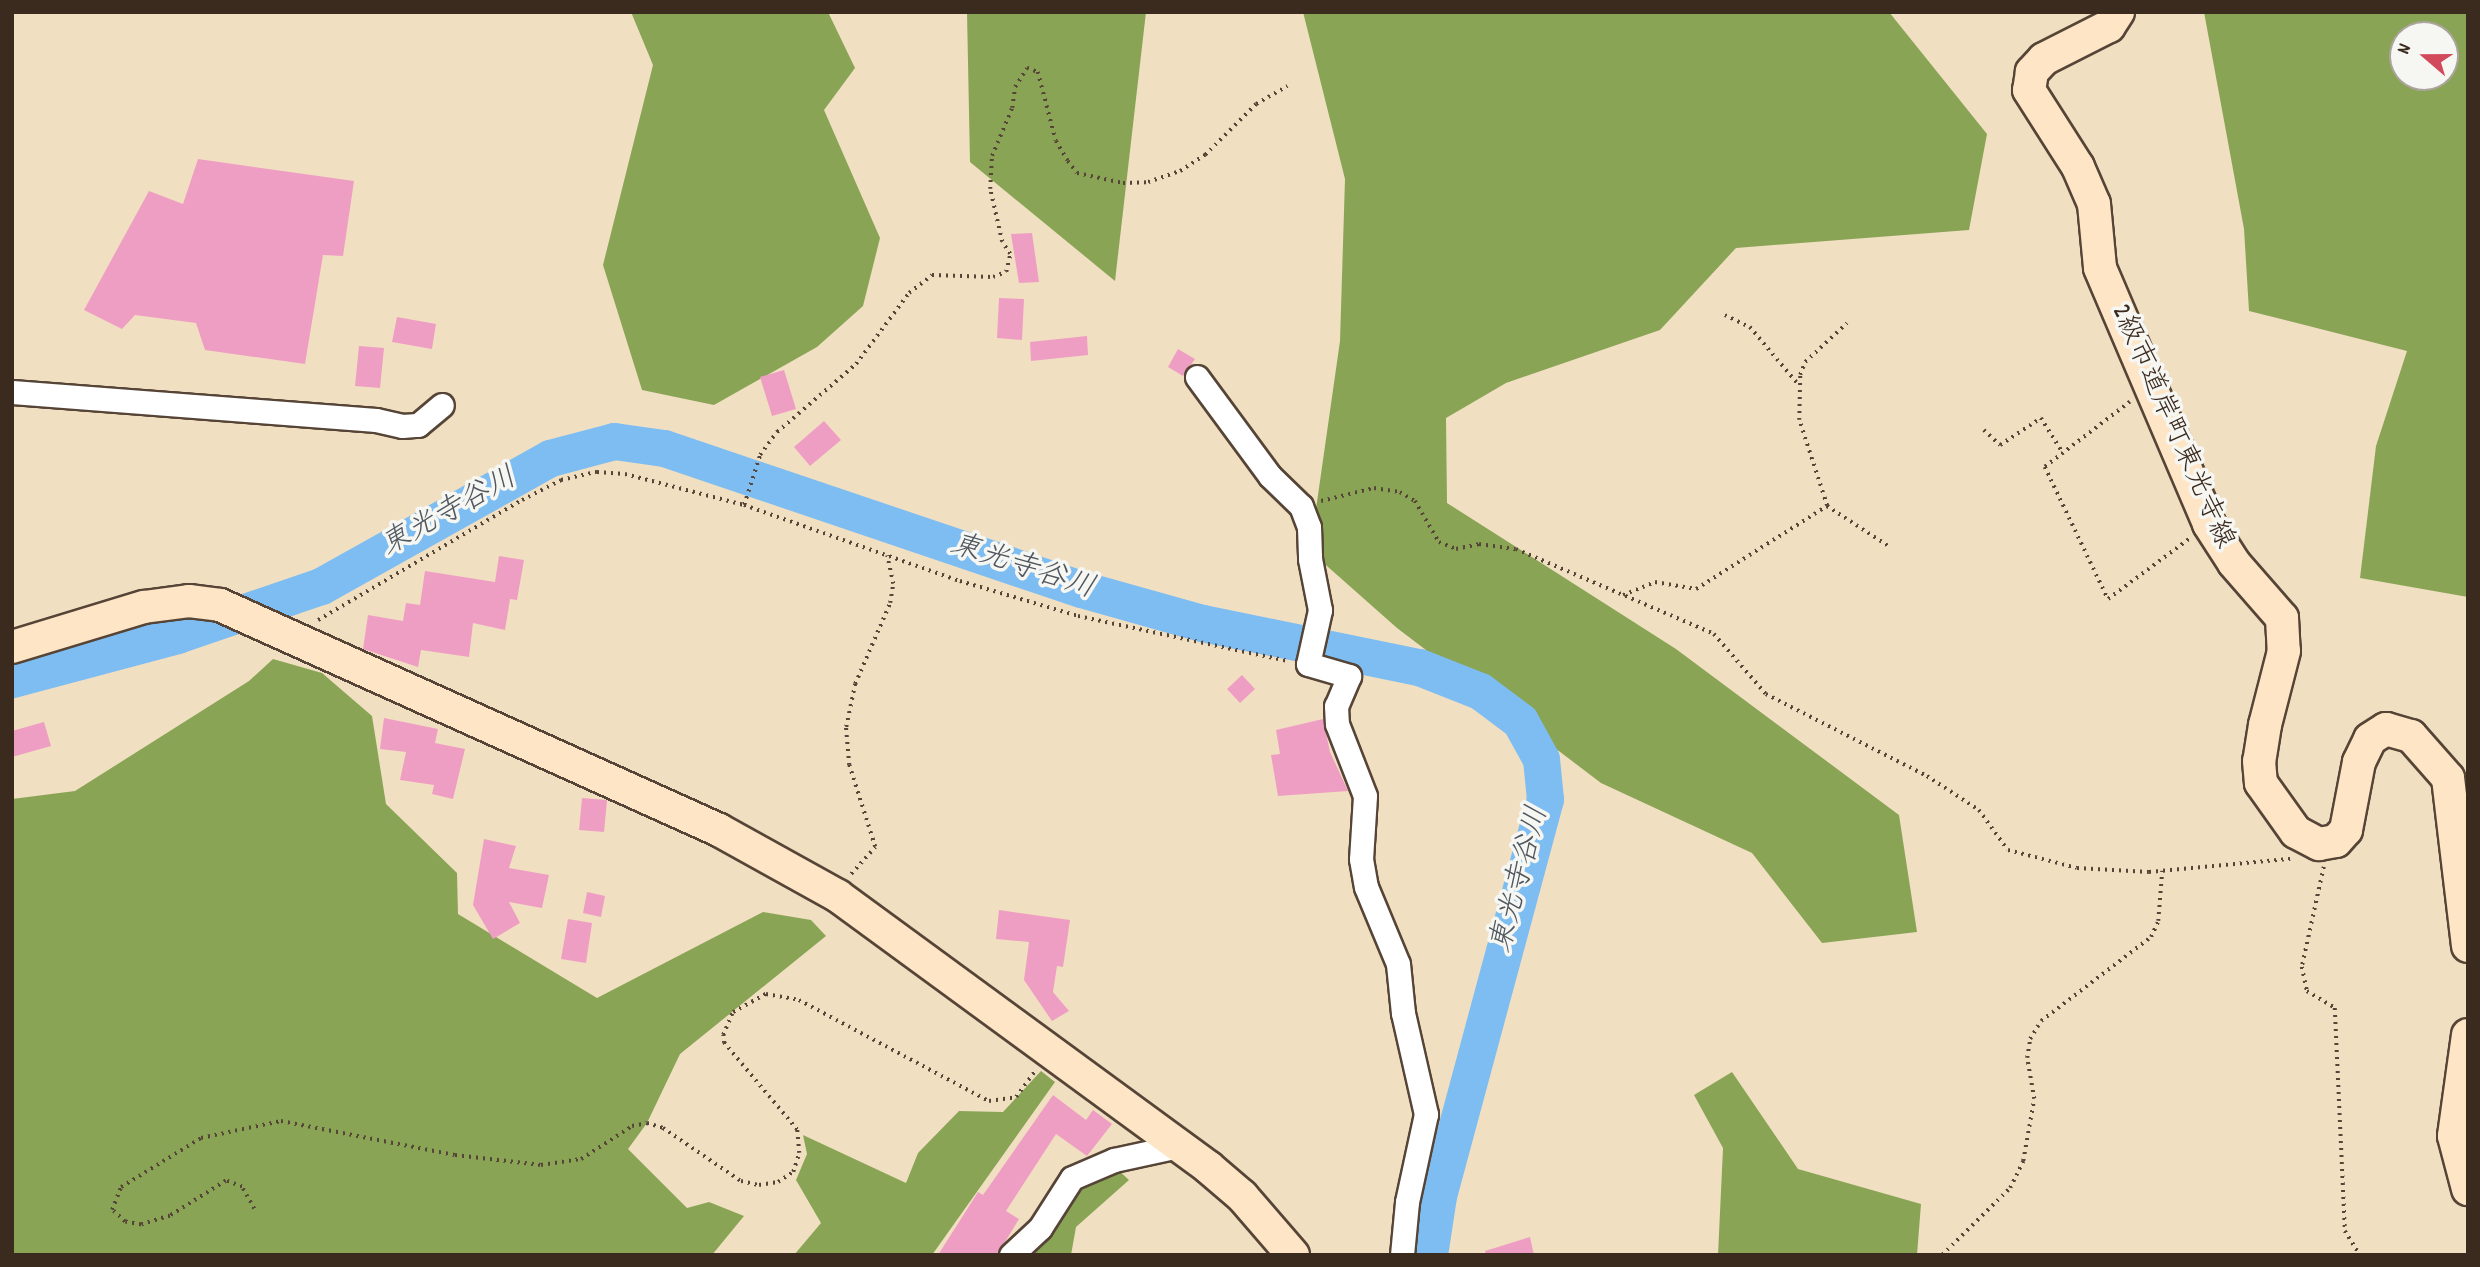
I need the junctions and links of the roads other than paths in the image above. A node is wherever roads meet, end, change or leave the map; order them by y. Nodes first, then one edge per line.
1 (2118, 12) edge
2 (1197, 377) dead end
3 (12, 392) edge
4 (442, 405) dead end
5 (12, 647) edge
6 (2468, 946) edge
7 (2468, 1035) edge
8 (1178, 1146) junction
9 (2468, 1189) edge
10 (1011, 1255) edge
11 (1293, 1255) edge
12 (1402, 1255) edge

1 - 6 street, 2級市道岸町東光寺線
2 - 12 street
3 - 4 street
5 - 8 street
7 - 9 street
8 - 10 street
8 - 11 street

